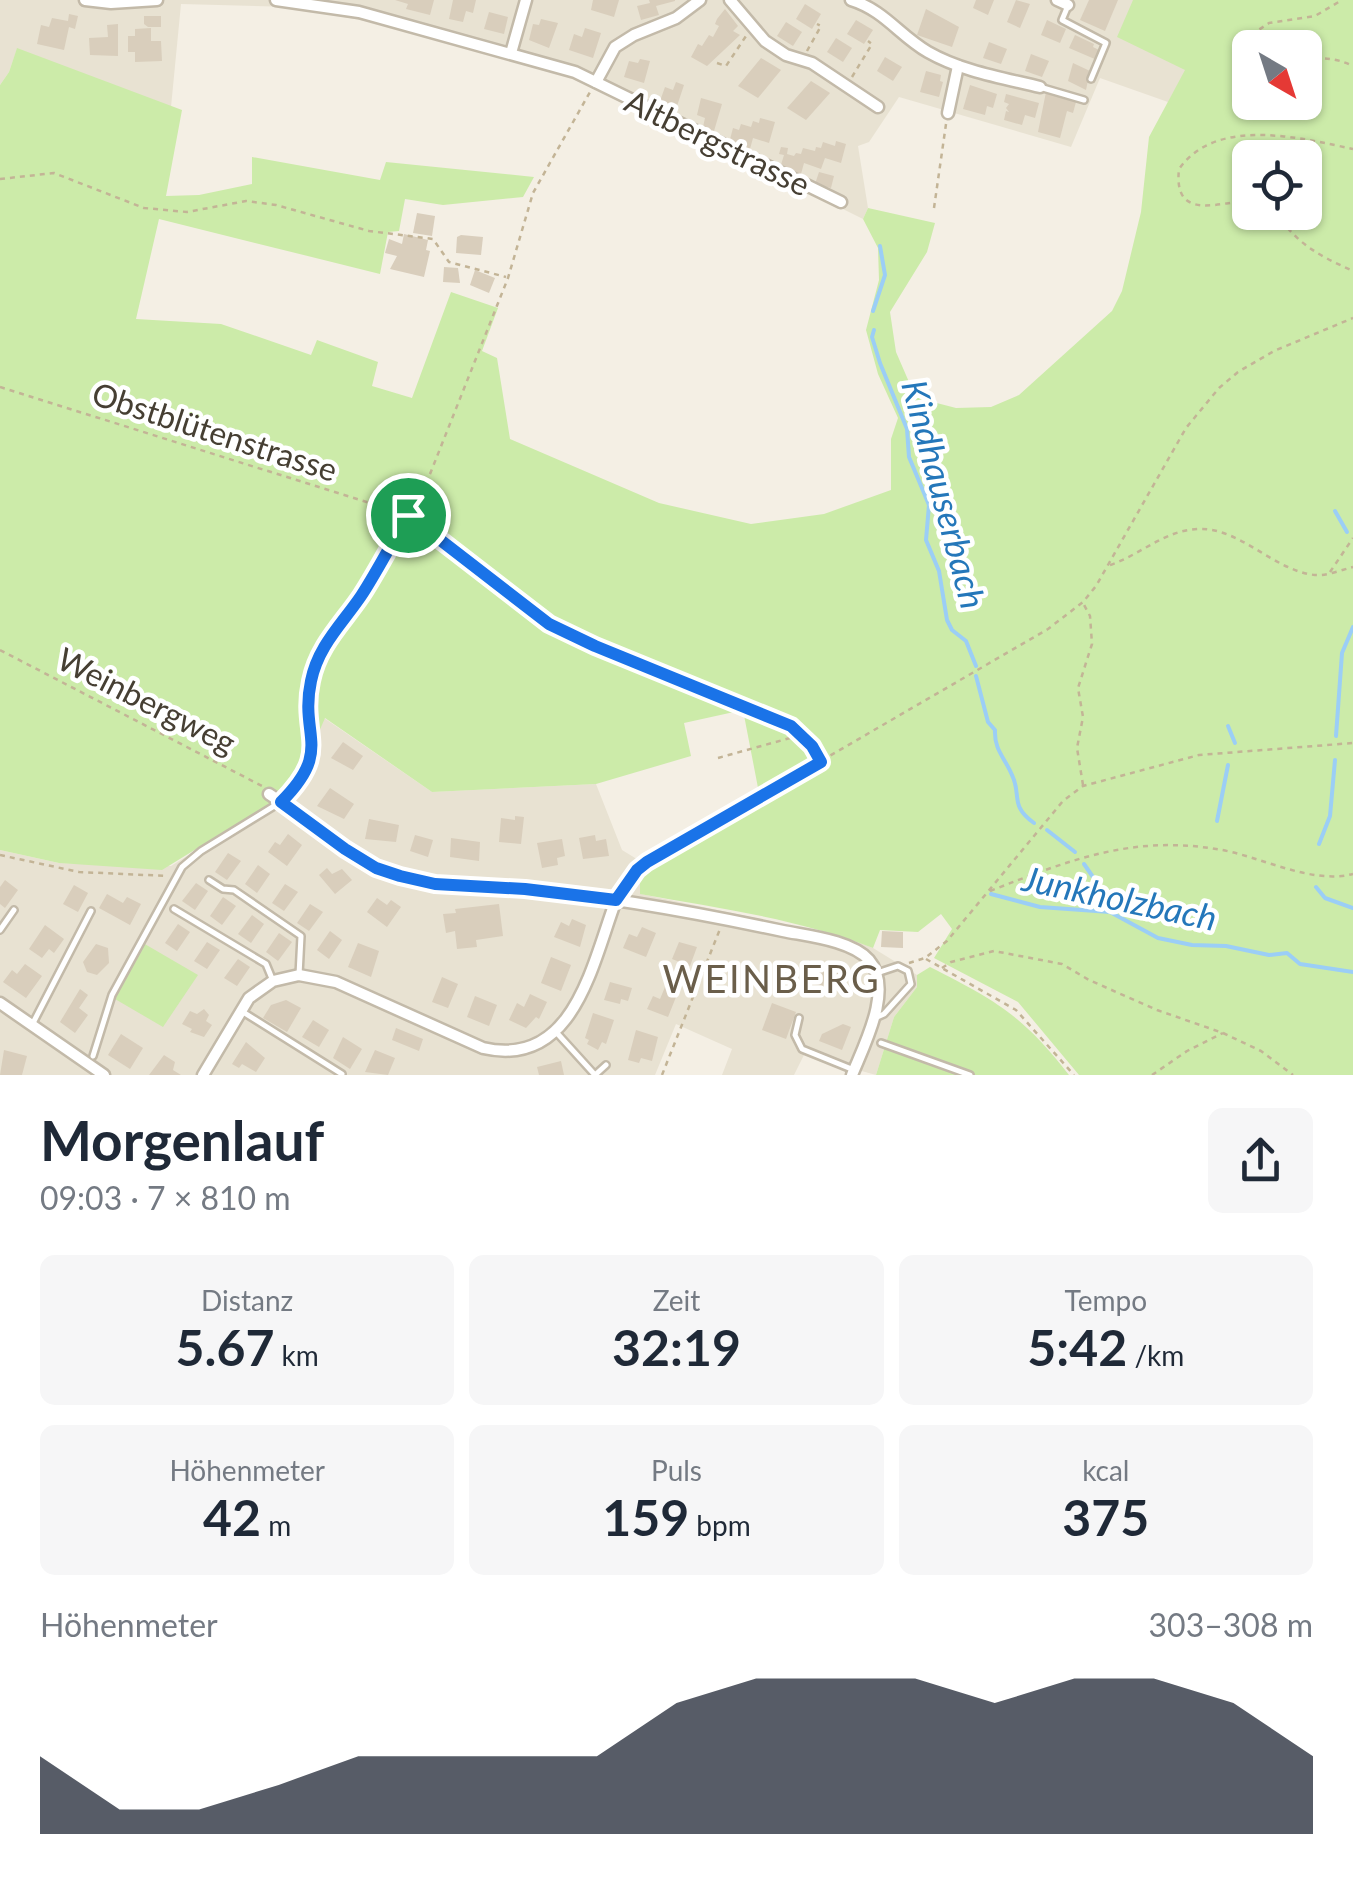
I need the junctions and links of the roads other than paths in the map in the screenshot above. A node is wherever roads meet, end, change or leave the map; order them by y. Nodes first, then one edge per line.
1 (85, 0) edge
2 (157, 0) edge
3 (276, 0) edge
4 (526, 0) edge
5 (700, 0) edge
6 (730, 0) edge
7 (851, 0) edge
8 (1063, 2) edge
9 (360, 6) edge
10 (511, 53) junction
11 (958, 66) junction
12 (1090, 78) dead end
13 (596, 82) junction
14 (1040, 87) joint
15 (1084, 100) dead end
16 (878, 106) dead end
17 (948, 113) road end
18 (841, 202) dead end
19 (270, 794) road end
20 (281, 802) junction
21 (209, 880) dead end
22 (616, 900) junction
23 (174, 909) dead end
24 (14, 910) dead end
25 (91, 911) dead end
26 (0, 930) edge
27 (877, 973) junction
28 (299, 975) junction
29 (273, 981) junction
30 (0, 1003) edge
31 (240, 1010) junction
32 (800, 1018) dead end
33 (871, 1019) junction
34 (32, 1026) junction
35 (556, 1032) junction
36 (882, 1043) dead end
37 (93, 1056) dead end
38 (606, 1065) dead end
39 (853, 1072) edge
40 (342, 1074) edge
41 (104, 1075) edge
42 (202, 1075) edge
43 (595, 1075) edge
44 (970, 1075) edge

1 - 2 street
3 - 9 street, Altbergstrasse
4 - 10 street
5 - 13 street
6 - 16 street
7 - 11 street
8 - 12 lane
9 - 10 street, Altbergstrasse
10 - 13 street, Altbergstrasse
11 - 14 street
11 - 17 street
13 - 18 street, Altbergstrasse
14 - 15 lane
19 - 20 street
20 - 22 street
20 - 37 lane
21 - 28 lane
22 - 27 street
22 - 35 street
23 - 29 lane
24 - 26 lane
25 - 34 lane
27 - 33 street
27 - 33 lane
28 - 29 street
28 - 35 street
29 - 31 street
30 - 34 street
31 - 40 lane
31 - 42 street
32 - 39 lane
33 - 39 street
34 - 41 street
35 - 43 lane
36 - 44 lane
38 - 43 lane

